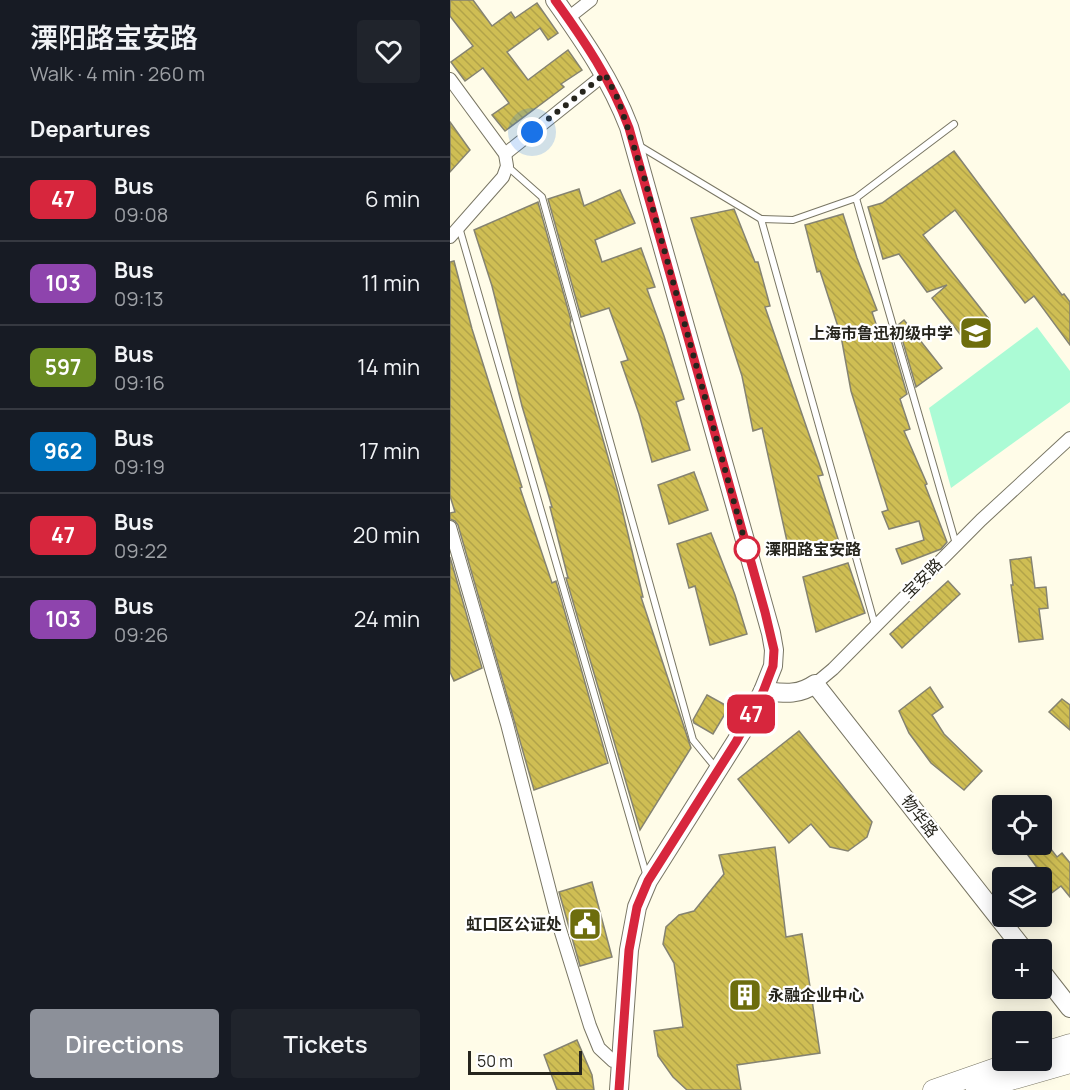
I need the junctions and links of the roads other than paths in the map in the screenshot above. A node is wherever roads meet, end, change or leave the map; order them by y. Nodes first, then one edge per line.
1 (555, 0) edge
2 (591, 0) edge
3 (567, 18) junction
4 (605, 74) junction
5 (450, 79) edge
6 (954, 124) dead end
7 (633, 143) junction
8 (506, 160) junction
9 (856, 198) junction
10 (761, 219) junction
11 (459, 226) junction
12 (450, 237) edge
13 (1070, 438) edge
14 (450, 527) edge
15 (956, 544) junction
16 (875, 626) junction
17 (815, 684) junction
18 (763, 692) junction
19 (718, 771) junction
20 (648, 881) junction
21 (1015, 939) edge
22 (1052, 985) edge
23 (1070, 1008) edge
24 (1070, 1044) edge
25 (1052, 1050) edge
26 (621, 1063) junction
27 (1070, 1063) edge
28 (1004, 1071) edge
29 (986, 1084) edge
30 (619, 1090) edge
31 (933, 1090) edge

1 - 3 street
2 - 3 street
3 - 4 street
4 - 7 street
4 - 8 street
5 - 8 street
6 - 9 lane
7 - 10 lane
7 - 18 street
8 - 11 street
8 - 19 lane
9 - 10 lane
9 - 15 lane
10 - 16 lane
11 - 12 street
11 - 20 lane
13 - 15 street, 宝安路
14 - 26 street
15 - 16 street, 宝安路
16 - 17 street, 宝安路
17 - 18 street, 宝安路
17 - 21 street, 物华路
18 - 19 street
19 - 20 street
20 - 26 street
22 - 23 street
24 - 25 main road
26 - 30 street
27 - 29 main road
28 - 29 main road
29 - 31 main road

